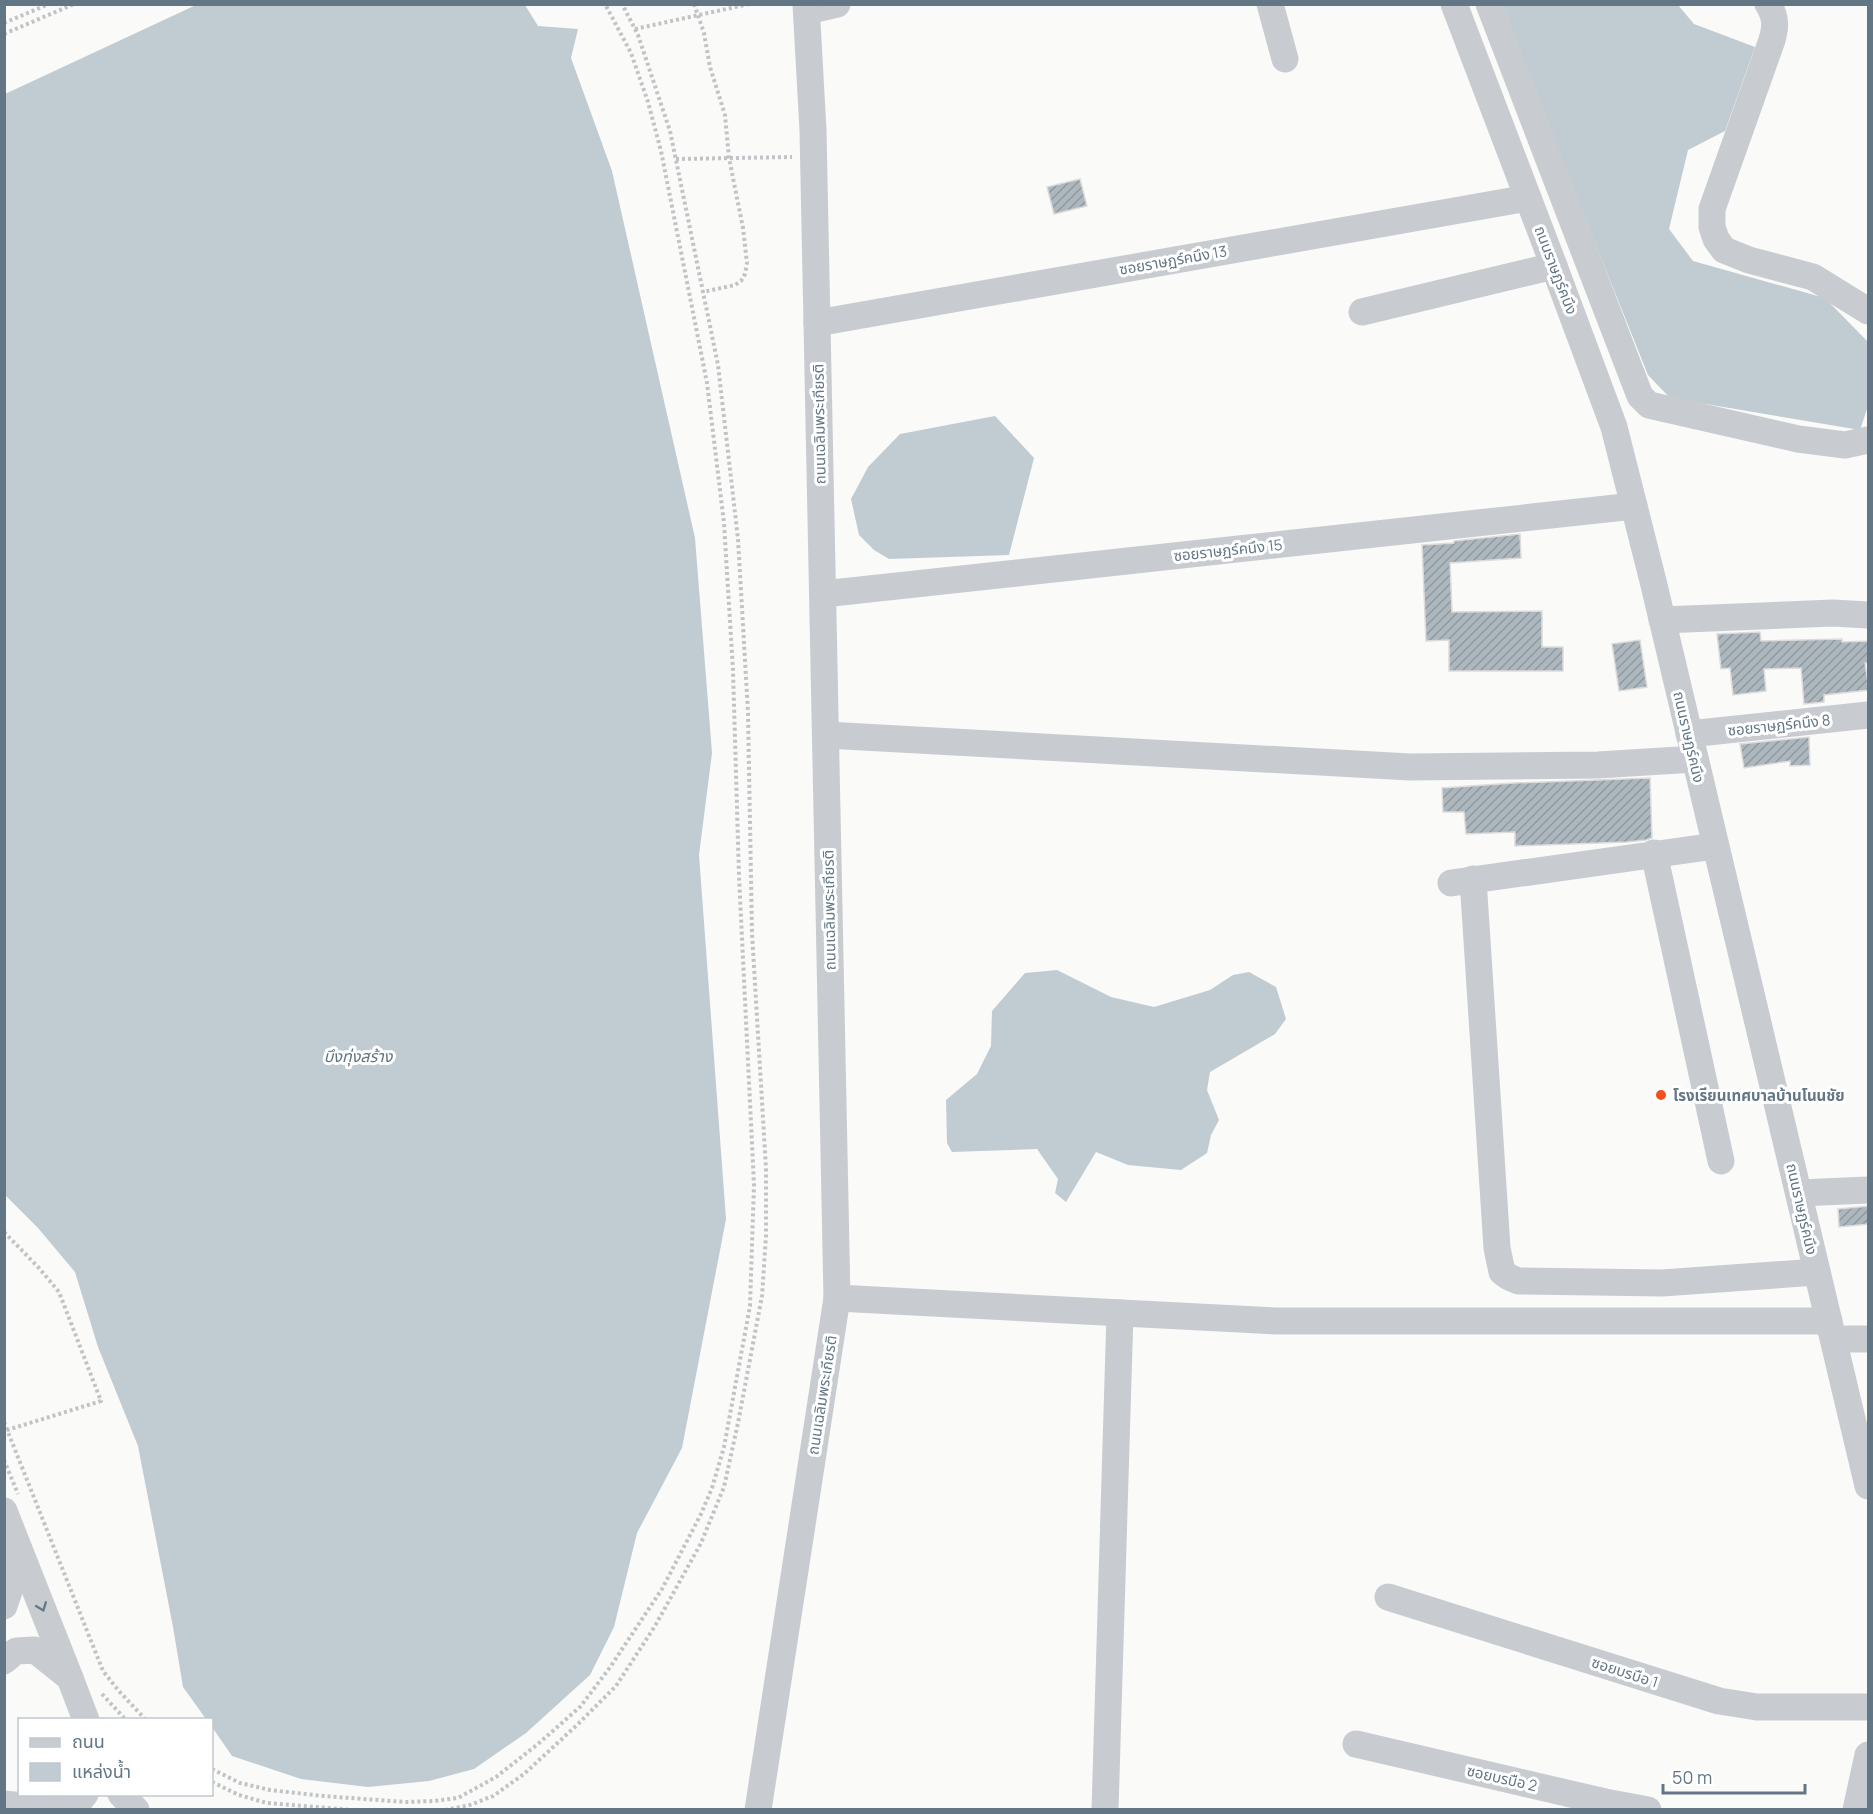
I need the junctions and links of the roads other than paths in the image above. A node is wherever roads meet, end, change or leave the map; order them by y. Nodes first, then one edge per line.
1 (837, 4) edge
2 (1270, 4) edge
3 (1454, 4) edge
4 (1489, 4) edge
5 (1768, 4) edge
6 (807, 8) edge
7 (1285, 59) dead end
8 (1528, 198) junction
9 (1554, 266) junction
10 (1869, 311) edge
11 (1362, 312) dead end
12 (817, 323) junction
13 (1869, 440) edge
14 (1634, 506) junction
15 (823, 594) junction
16 (1869, 615) edge
17 (1662, 620) junction
18 (1869, 715) edge
19 (826, 735) junction
20 (1692, 747) junction
21 (1715, 846) junction
22 (1654, 853) junction
23 (1721, 1161) dead end
24 (1869, 1190) edge
25 (1799, 1193) junction
26 (1817, 1272) junction
27 (837, 1298) junction
28 (1120, 1313) junction
29 (1831, 1330) junction
30 (1869, 1339) edge
31 (1869, 1486) edge
32 (9, 1522) edge
33 (1388, 1597) dead end
34 (4, 1606) edge
35 (4, 1661) edge
36 (70, 1678) junction
37 (1869, 1707) edge
38 (86, 1718) edge
39 (1356, 1744) dead end
40 (1869, 1755) edge
41 (83, 1796) edge
42 (123, 1796) edge
43 (8, 1803) edge
44 (1861, 1806) edge
45 (64, 1809) edge
46 (136, 1809) edge
47 (758, 1809) edge
48 (1105, 1809) edge
49 (1648, 1809) edge

1 - 6 street
2 - 7 street
3 - 8 street, ถนนราษฏร์คนึง
4 - 13 street
5 - 10 street
6 - 12 street, ถนนเฉลิมพระเกียรติ
8 - 9 street, ถนนราษฏร์คนึง
8 - 12 street, ซอยราษฏร์คนึง 13
9 - 11 street
9 - 14 street, ถนนราษฏร์คนึง
12 - 15 street, ถนนเฉลิมพระเกียรติ
14 - 15 street, ซอยราษฏร์คนึง 15
14 - 17 street, ถนนราษฏร์คนึง
15 - 19 street, ถนนเฉลิมพระเกียรติ
16 - 17 street
17 - 20 street, ถนนราษฏร์คนึง
18 - 20 street, ซอยราษฏร์คนึง 8
19 - 20 street, ซอยราษฏร์คนึง 8
19 - 27 street, ถนนเฉลิมพระเกียรติ
20 - 21 street, ถนนราษฏร์คนึง
21 - 22 street
21 - 25 street, ถนนราษฏร์คนึง
22 - 23 street
22 - 26 street
24 - 25 street
25 - 26 street, ถนนราษฏร์คนึง
26 - 29 street, ถนนราษฏร์คนึง
27 - 28 street
27 - 47 street, ถนนเฉลิมพระเกียรติ
28 - 29 street
28 - 48 street
29 - 30 street
29 - 31 street, ถนนราษฏร์คนึง
32 - 34 street
32 -> 36 street
33 - 37 street, ซอยบรบือ 1
35 - 36 street
36 - 38 street
39 - 49 street, ซอยบรบือ 2
40 - 44 street
41 - 45 street
42 - 46 street
43 - 45 street

